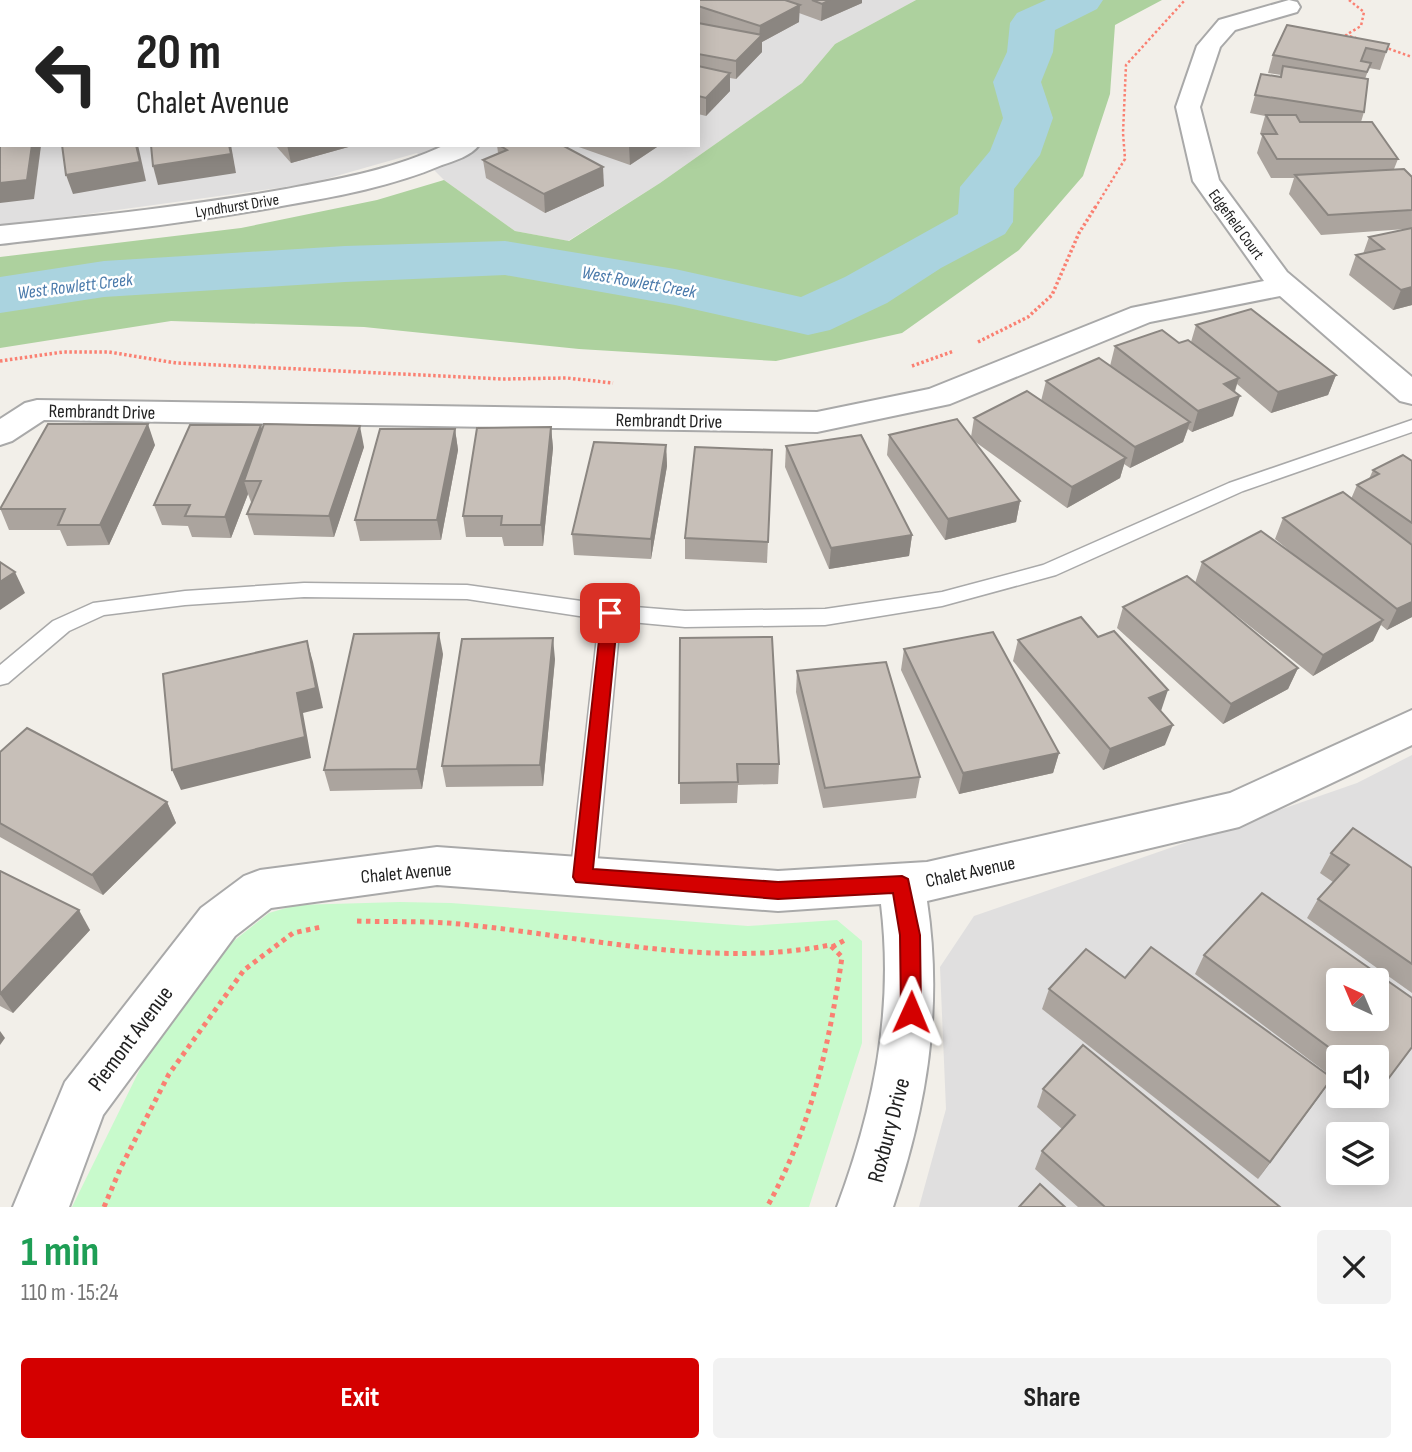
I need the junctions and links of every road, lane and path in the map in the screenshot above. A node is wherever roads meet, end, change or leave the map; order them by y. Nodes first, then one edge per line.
1 (1185, 0) edge
2 (1349, 0) edge
3 (1289, 7) dead end
4 (1357, 39) edge
5 (1380, 46) edge
6 (1412, 57) edge
7 (462, 147) edge
8 (0, 235) edge
9 (1285, 286) junction
10 (972, 345) dead end
11 (960, 349) dead end
12 (0, 361) edge
13 (903, 370) dead end
14 (621, 384) dead end
15 (1412, 394) edge
16 (1412, 426) edge
17 (0, 434) edge
18 (610, 613) junction
19 (0, 677) edge
20 (1412, 726) edge
21 (583, 877) junction
22 (902, 884) junction
23 (254, 893) joint
24 (347, 921) dead end
25 (333, 924) dead end
26 (845, 940) dead end
27 (832, 947) junction
28 (41, 1207) edge
29 (104, 1207) edge
30 (767, 1207) edge
31 (865, 1207) edge

1 - 10 path
2 - 4 path
3 - 9 street, Edgefield Court
5 - 6 path
7 - 8 street, Lyndhurst Drive
9 - 15 street, Edgefield Court
9 - 17 street, Rembrandt Drive
11 - 13 path
12 - 14 path
16 - 18 lane
18 - 19 lane
18 - 21 lane
20 - 22 street, Chalet Avenue
21 - 22 street, Chalet Avenue
21 - 23 street, Chalet Avenue
22 - 31 street, Roxbury Drive
23 - 28 street, Piemont Avenue
24 - 27 path
25 - 29 path
26 - 27 path
27 - 30 path

